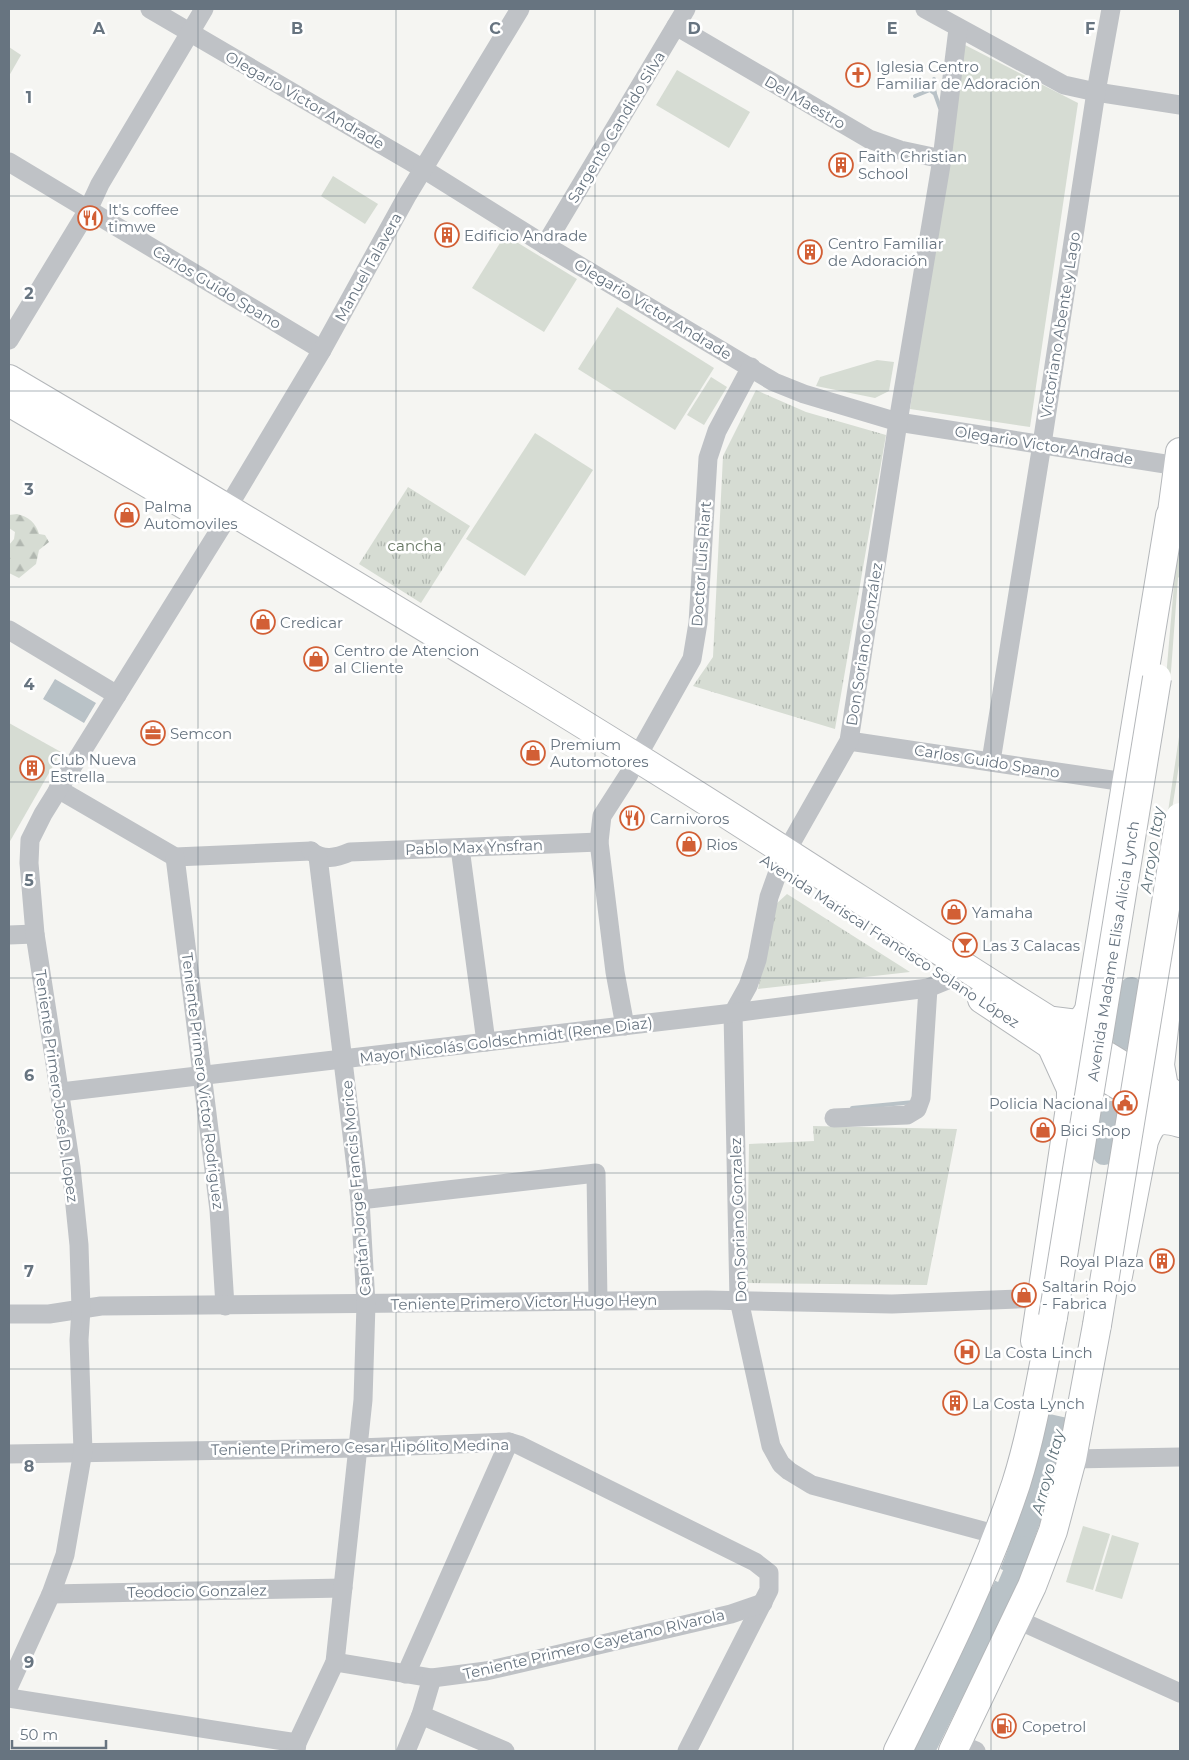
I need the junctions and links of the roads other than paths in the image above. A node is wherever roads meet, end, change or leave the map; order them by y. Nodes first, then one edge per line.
1 (150, 9) edge
2 (204, 9) edge
3 (520, 9) edge
4 (686, 9) edge
5 (925, 9) edge
6 (1111, 9) edge
7 (676, 26) junction
8 (958, 29) junction
9 (189, 33) junction
10 (1096, 92) junction
11 (1180, 105) edge
12 (942, 159) junction
13 (9, 162) edge
14 (425, 170) junction
15 (88, 210) junction
16 (545, 245) junction
17 (9, 340) edge
18 (322, 350) junction
19 (751, 367) junction
20 (9, 379) edge
21 (9, 402) edge
22 (898, 422) junction
23 (1042, 444) junction
24 (1179, 459) edge
25 (1170, 516) junction
26 (224, 517) junction
27 (9, 630) edge
28 (117, 695) junction
29 (849, 741) junction
30 (991, 761) junction
31 (633, 765) junction
32 (1125, 782) junction
33 (58, 789) junction
34 (1180, 817) edge
35 (599, 842) junction
36 (460, 848) junction
37 (314, 854) junction
38 (175, 857) junction
39 (783, 860) junction
40 (1180, 895) edge
41 (35, 934) junction
42 (9, 935) edge
43 (939, 983) junction
44 (733, 1013) junction
45 (625, 1026) junction
46 (1052, 1033) junction
47 (486, 1042) junction
48 (343, 1059) junction
49 (202, 1075) junction
50 (61, 1092) junction
51 (1179, 1111) edge
52 (834, 1118) dead end
53 (360, 1200) junction
54 (739, 1300) junction
55 (598, 1301) junction
56 (366, 1304) junction
57 (225, 1306) junction
58 (1047, 1307) junction
59 (81, 1309) junction
60 (9, 1314) edge
61 (1081, 1412) junction
62 (509, 1442) junction
63 (359, 1448) junction
64 (83, 1451) junction
65 (9, 1454) edge
66 (1180, 1457) edge
67 (1072, 1459) junction
68 (998, 1535) junction
69 (343, 1588) junction
70 (51, 1594) junction
71 (763, 1603) junction
72 (1016, 1619) junction
73 (335, 1662) junction
74 (406, 1674) junction
75 (432, 1678) junction
76 (9, 1686) edge
77 (1180, 1694) edge
78 (9, 1698) edge
79 (421, 1714) junction
80 (297, 1747) edge
81 (962, 1749) edge
82 (406, 1751) edge
83 (504, 1751) edge
84 (687, 1751) edge
85 (898, 1751) edge

1 - 9 street, Olegario Victor Andrade
2 - 9 street
3 - 14 street, Manuel Talavera
4 - 7 street, Sargento Candido Silva
5 - 8 street
6 - 10 street, Victoriano Abente y Lago
7 - 12 street, Del Maestro
7 - 16 street, Sargento Candido Silva
8 - 10 street
8 - 12 street
9 - 14 street, Olegario Victor Andrade
9 - 15 street
10 - 11 street
10 - 23 street, Victoriano Abente y Lago
12 - 22 street
13 - 15 street, Carlos Guido Spano
14 - 16 street, Olegario Victor Andrade
14 - 18 street, Manuel Talavera
15 - 17 street
15 - 18 street, Carlos Guido Spano
16 - 19 street, Olegario Victor Andrade
18 - 26 street, Manuel Talavera
19 - 22 street, Olegario Victor Andrade
19 - 31 street, Doctor Luis Riart
20 - 26 highway, Avenida Mariscal Francisco Solano López
21 - 26 highway, Avenida Mariscal Francisco Solano López
22 - 23 street, Olegario Victor Andrade
22 - 29 street, Don Soriano González
23 - 24 street, Olegario Victor Andrade
23 - 30 street, Victoriano Abente y Lago
24 - 25 highway, Avenida Madame Elisa Alicia Lynch
25 - 32 highway
25 - 58 highway, Avenida Madame Elisa Alicia Lynch, bridge
26 - 28 street, Teniente Primero José D. Lopez
26 - 31 highway, Avenida Mariscal Francisco Solano López
27 - 28 street
28 - 33 street, Teniente Primero José D. Lopez
29 - 30 street, Carlos Guido Spano
29 - 39 street, Don Soriano González
30 - 32 street, Carlos Guido Spano
31 - 35 street, Doctor Luis Riart
31 - 39 highway, Avenida Mariscal Francisco Solano López
32 - 46 highway
33 - 38 street
33 - 41 street, Teniente Primero José D. Lopez
34 - 61 highway, bridge
35 - 36 street, Pablo Max Ynsfran
35 - 45 street, Doctor Luis Riart
36 - 37 street, Pablo Max Ynsfran
36 - 47 street
37 - 38 street
37 - 48 street, Capitán Jorge Francis Morice
38 - 49 street, Teniente Primero Victor Rodriguez
39 - 43 highway, Avenida Mariscal Francisco Solano López
39 - 44 street
39 - 46 highway, Avenida Mariscal Francisco Solano López
40 - 51 highway
41 - 42 street
41 - 50 street, Teniente Primero José D. Lopez
43 - 44 street, Mayor Nicolás Goldschmidt (Rene Diaz)
43 - 46 highway, Avenida Mariscal Francisco Solano López
43 - 52 street
44 - 45 street, Mayor Nicolás Goldschmidt (Rene Diaz)
44 - 54 street, Don Soriano Gonzalez
45 - 47 street, Mayor Nicolás Goldschmidt (Rene Diaz)
46 - 51 highway, Avenida Mariscal Francisco Solano López
46 - 58 highway
47 - 48 street, Mayor Nicolás Goldschmidt (Rene Diaz)
48 - 49 street, Mayor Nicolás Goldschmidt (Rene Diaz)
48 - 53 street, Capitán Jorge Francis Morice
49 - 50 street, Mayor Nicolás Goldschmidt (Rene Diaz)
49 - 57 street, Teniente Primero Victor Rodriguez
50 - 59 street, Teniente Primero José D. Lopez
51 - 61 highway
53 - 55 street
53 - 56 street, Capitán Jorge Francis Morice
54 - 55 street, Teniente Primero Victor Hugo Heyn
54 - 58 street, Teniente Primero Victor Hugo Heyn
54 - 68 street, Don Soriano Gonzalez
55 - 56 street, Teniente Primero Victor Hugo Heyn
56 - 57 street, Teniente Primero Victor Hugo Heyn
56 - 63 street, Capitán Jorge Francis Morice
57 - 59 street, Teniente Primero Victor Hugo Heyn
58 - 68 highway, Avenida Madame Elisa Alicia Lynch
59 - 60 street, Teniente Primero Victor Hugo Heyn
59 - 64 street, Teniente Primero José D. Lopez
61 - 67 highway
62 - 63 street, Teniente Primero Cesar Hipólito Medina
62 - 71 street, Teniente Primero Cesar Hipólito Medina
62 - 74 street
63 - 64 street, Teniente Primero Cesar Hipólito Medina
63 - 69 street, Capitán Jorge Francis Morice
64 - 65 street, Teniente Primero Cesar Hipólito Medina
64 - 70 street, Teniente Primero José D. Lopez
66 - 67 street
67 - 72 highway
68 - 85 highway, Avenida Madame Elisa Alicia Lynch
69 - 70 street, Teodocio Gonzalez
69 - 73 street, Capitán Jorge Francis Morice
70 - 76 street, Teniente Primero José D. Lopez
71 - 75 street, Teniente Primero Cayetano RIvarola
71 - 84 street, Teniente Primero Cesar Hipólito Medina
72 - 77 street
72 - 81 highway
73 - 74 street, Teniente Primero Cayetano RIvarola
73 - 80 street, Capitán Jorge Francis Morice
74 - 75 street, Teniente Primero Cayetano RIvarola
75 - 79 street
78 - 80 street
79 - 82 street
79 - 83 street

